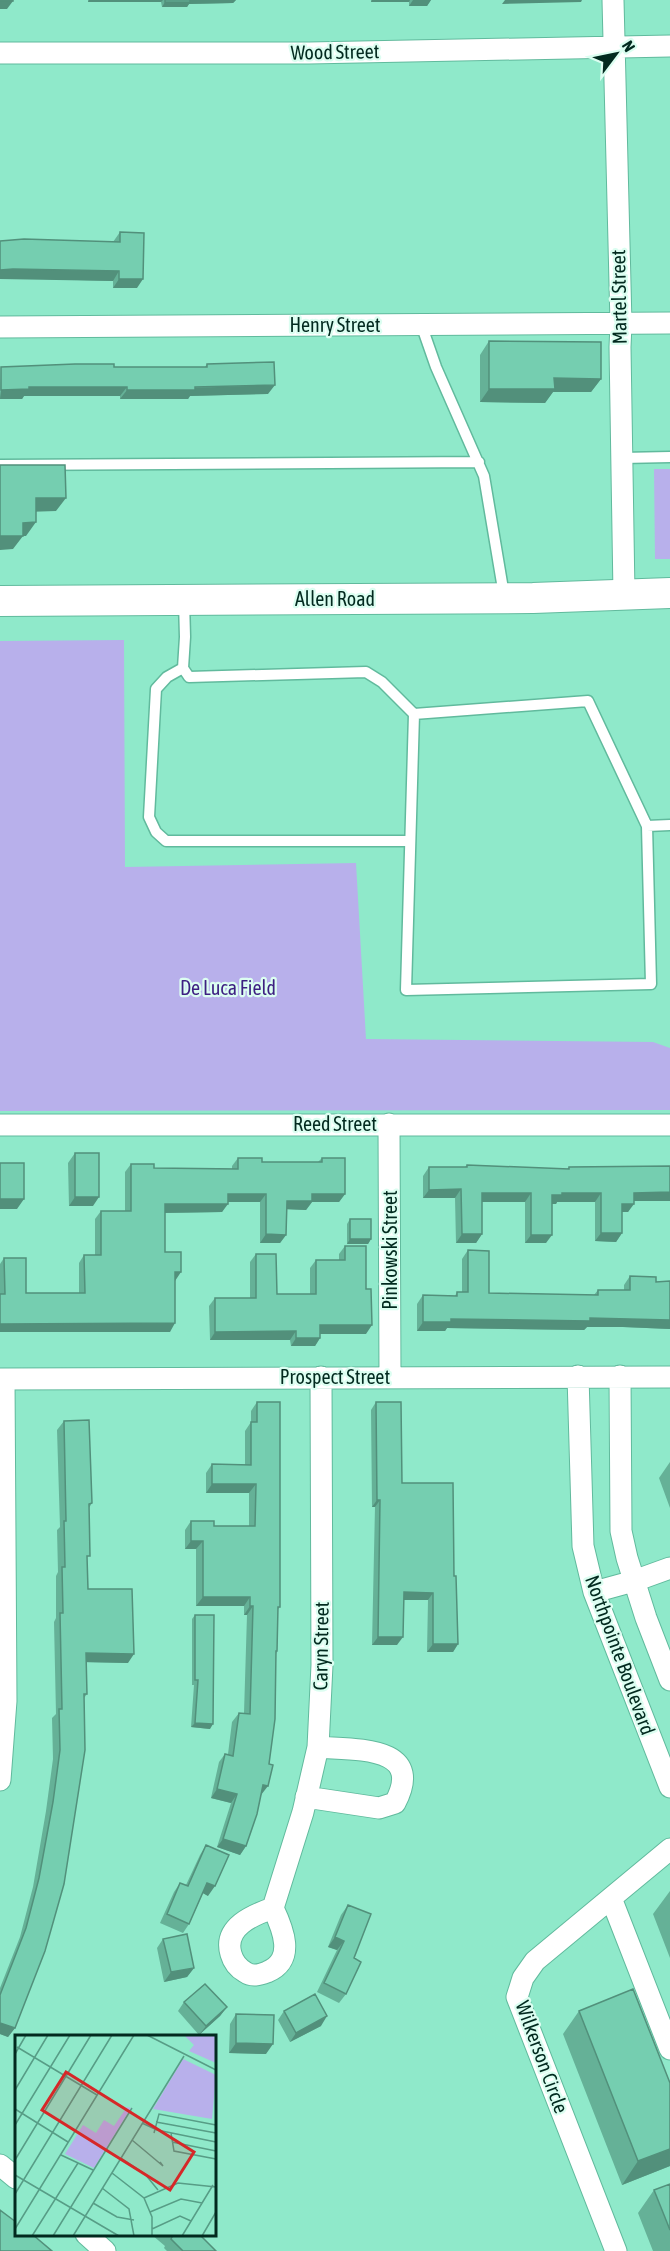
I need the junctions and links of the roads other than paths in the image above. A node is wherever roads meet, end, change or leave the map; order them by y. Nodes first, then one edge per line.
1 (613, 0) edge
2 (670, 46) edge
3 (614, 47) junction
4 (0, 53) edge
5 (670, 323) edge
6 (421, 324) junction
7 (621, 324) junction
8 (0, 327) edge
9 (670, 457) edge
10 (622, 458) junction
11 (478, 462) junction
12 (0, 465) edge
13 (670, 593) edge
14 (624, 594) junction
15 (504, 598) junction
16 (0, 601) edge
17 (184, 601) junction
18 (183, 668) junction
19 (414, 714) junction
20 (670, 825) edge
21 (647, 826) junction
22 (410, 841) junction
23 (389, 1124) junction
24 (0, 1125) edge
25 (670, 1125) edge
26 (578, 1376) junction
27 (620, 1376) junction
28 (321, 1377) junction
29 (390, 1377) junction
30 (670, 1377) edge
31 (2, 1379) edge
32 (670, 1568) edge
33 (634, 1581) junction
34 (594, 1592) junction
35 (670, 1680) edge
36 (318, 1747) junction
37 (0, 1780) edge
38 (670, 1786) edge
39 (306, 1797) junction
40 (670, 1849) edge
41 (611, 1898) junction
42 (273, 1908) dead end
43 (670, 2049) edge
44 (0, 2165) edge
45 (15, 2177) edge
46 (87, 2236) edge
47 (105, 2251) edge
48 (616, 2251) edge

1 - 3 street, Martel Street
2 - 3 street, Wood Street
3 - 4 street, Wood Street
3 - 7 street, Martel Street
5 - 7 street, Henry Street
6 - 7 street, Henry Street
6 - 8 street, Henry Street
6 - 11 lane
7 - 10 street, Martel Street
9 - 10 lane
10 - 14 street, Martel Street
11 - 12 lane
11 - 15 lane
13 - 14 main road, Allen Road
14 - 15 main road, Allen Road
15 - 17 main road, Allen Road
16 - 17 main road, Allen Road
17 - 18 lane
18 - 19 lane
18 - 22 lane
19 - 21 lane
19 - 22 lane
20 - 21 lane
21 - 22 lane
23 - 24 street, Reed Street
23 - 25 street, Reed Street
23 - 29 street, Pinkowski Street
26 - 27 street, Prospect Street
26 - 29 street, Prospect Street
26 - 34 street, Northpointe Boulevard
27 - 30 street, Prospect Street
27 - 33 street, Northpointe Boulevard
28 - 29 street, Prospect Street
28 - 31 street, Prospect Street
28 - 36 street, Caryn Street
31 - 37 street
32 - 33 street
33 - 34 street
33 - 35 street, Northpointe Boulevard
34 - 38 street, Northpointe Boulevard
36 - 39 street, Caryn Street
36 - 39 street
39 - 42 street, Caryn Street
40 - 41 street, Wilkerson Circle
41 - 43 street
41 - 48 street, Wilkerson Circle
44 - 45 street
46 - 47 street

